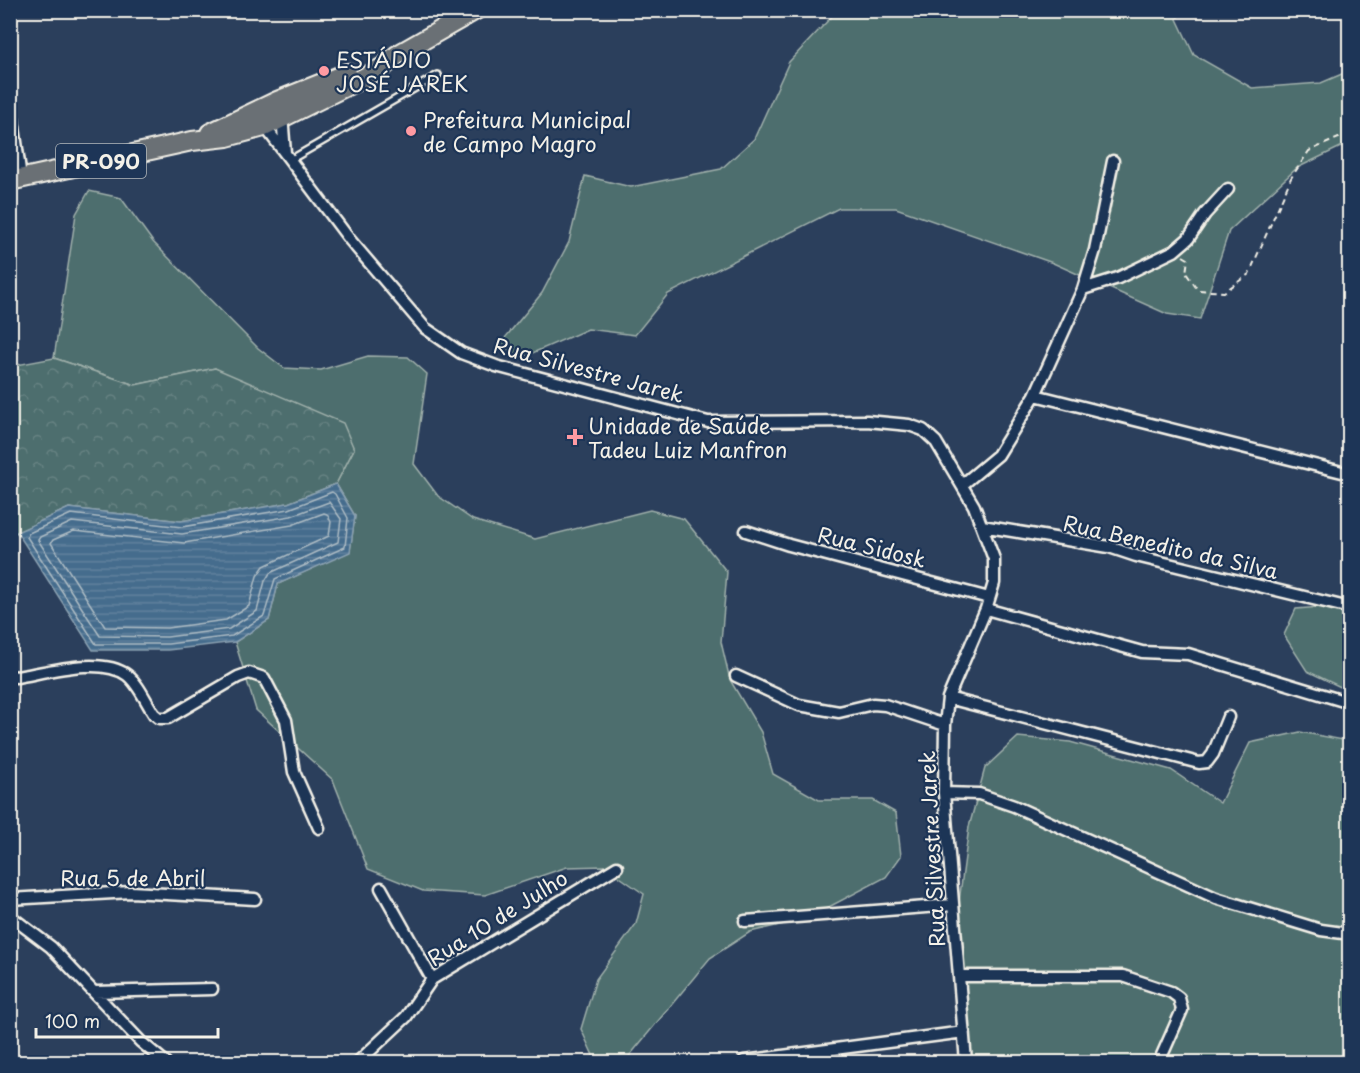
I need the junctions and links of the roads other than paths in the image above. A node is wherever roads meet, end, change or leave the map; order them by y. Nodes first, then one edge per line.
1 (476, 10) edge
2 (448, 18) edge
3 (397, 55) junction
4 (438, 75) dead end
5 (10, 98) edge
6 (277, 101) junction
7 (255, 111) junction
8 (283, 119) junction
9 (264, 127) junction
10 (192, 141) junction
11 (287, 157) junction
12 (1113, 161) dead end
13 (16, 180) edge
14 (1228, 189) dead end
15 (1083, 289) junction
16 (1035, 395) junction
17 (1350, 474) edge
18 (962, 485) junction
19 (982, 525) junction
20 (746, 531) dead end
21 (987, 604) junction
22 (1350, 608) edge
23 (10, 676) edge
24 (736, 676) dead end
25 (948, 698) junction
26 (1350, 703) edge
27 (1228, 717) dead end
28 (945, 725) junction
29 (944, 792) junction
30 (319, 828) dead end
31 (617, 867) dead end
32 (381, 888) dead end
33 (10, 899) edge
34 (255, 899) dead end
35 (952, 905) junction
36 (10, 916) edge
37 (746, 921) dead end
38 (1350, 934) edge
39 (959, 976) junction
40 (432, 979) junction
41 (212, 988) dead end
42 (95, 992) junction
43 (964, 1032) junction
44 (744, 1061) edge
45 (165, 1062) edge
46 (358, 1062) edge
47 (966, 1062) edge
48 (1159, 1062) edge

1 - 2 main road, PR-090
2 - 3 main road, PR-090
3 - 6 main road, PR-090
3 - 8 main road, PR-090
4 - 11 lane
5 - 13 street
6 - 7 main road, PR-090
6 - 8 street
7 - 9 street, Rua Silvestre Jarek
7 - 10 main road, PR-090
8 - 9 main road, PR-090
8 - 11 street
9 - 10 main road, PR-090
9 - 11 street, Rua Silvestre Jarek
10 - 13 main road, PR-090
11 - 18 street, Rua Silvestre Jarek
12 - 15 street
14 - 15 street
15 - 16 street
16 - 17 street
16 - 18 street
18 - 19 street, Rua Silvestre Jarek
19 - 21 street, Rua Silvestre Jarek
19 - 22 street, Rua Benedito da Silva
20 - 21 street, Rua Sidosk
21 - 25 street, Rua Silvestre Jarek
21 - 26 street, Rua Sidosk
23 - 30 street
24 - 28 street
25 - 27 street
25 - 28 street, Rua Silvestre Jarek
28 - 29 street, Rua Silvestre Jarek
29 - 35 street, Rua Silvestre Jarek
29 - 38 street
31 - 40 street, Rua 10 de Julho
32 - 40 street
33 - 34 street, Rua 5 de Abril
35 - 37 street
35 - 39 street, Rua Silvestre Jarek
36 - 42 street
39 - 43 street, Rua Silvestre Jarek
39 - 48 street
40 - 46 street, Rua 10 de Julho
41 - 42 street
42 - 45 street
43 - 44 street
43 - 47 street, Rua Silvestre Jarek

